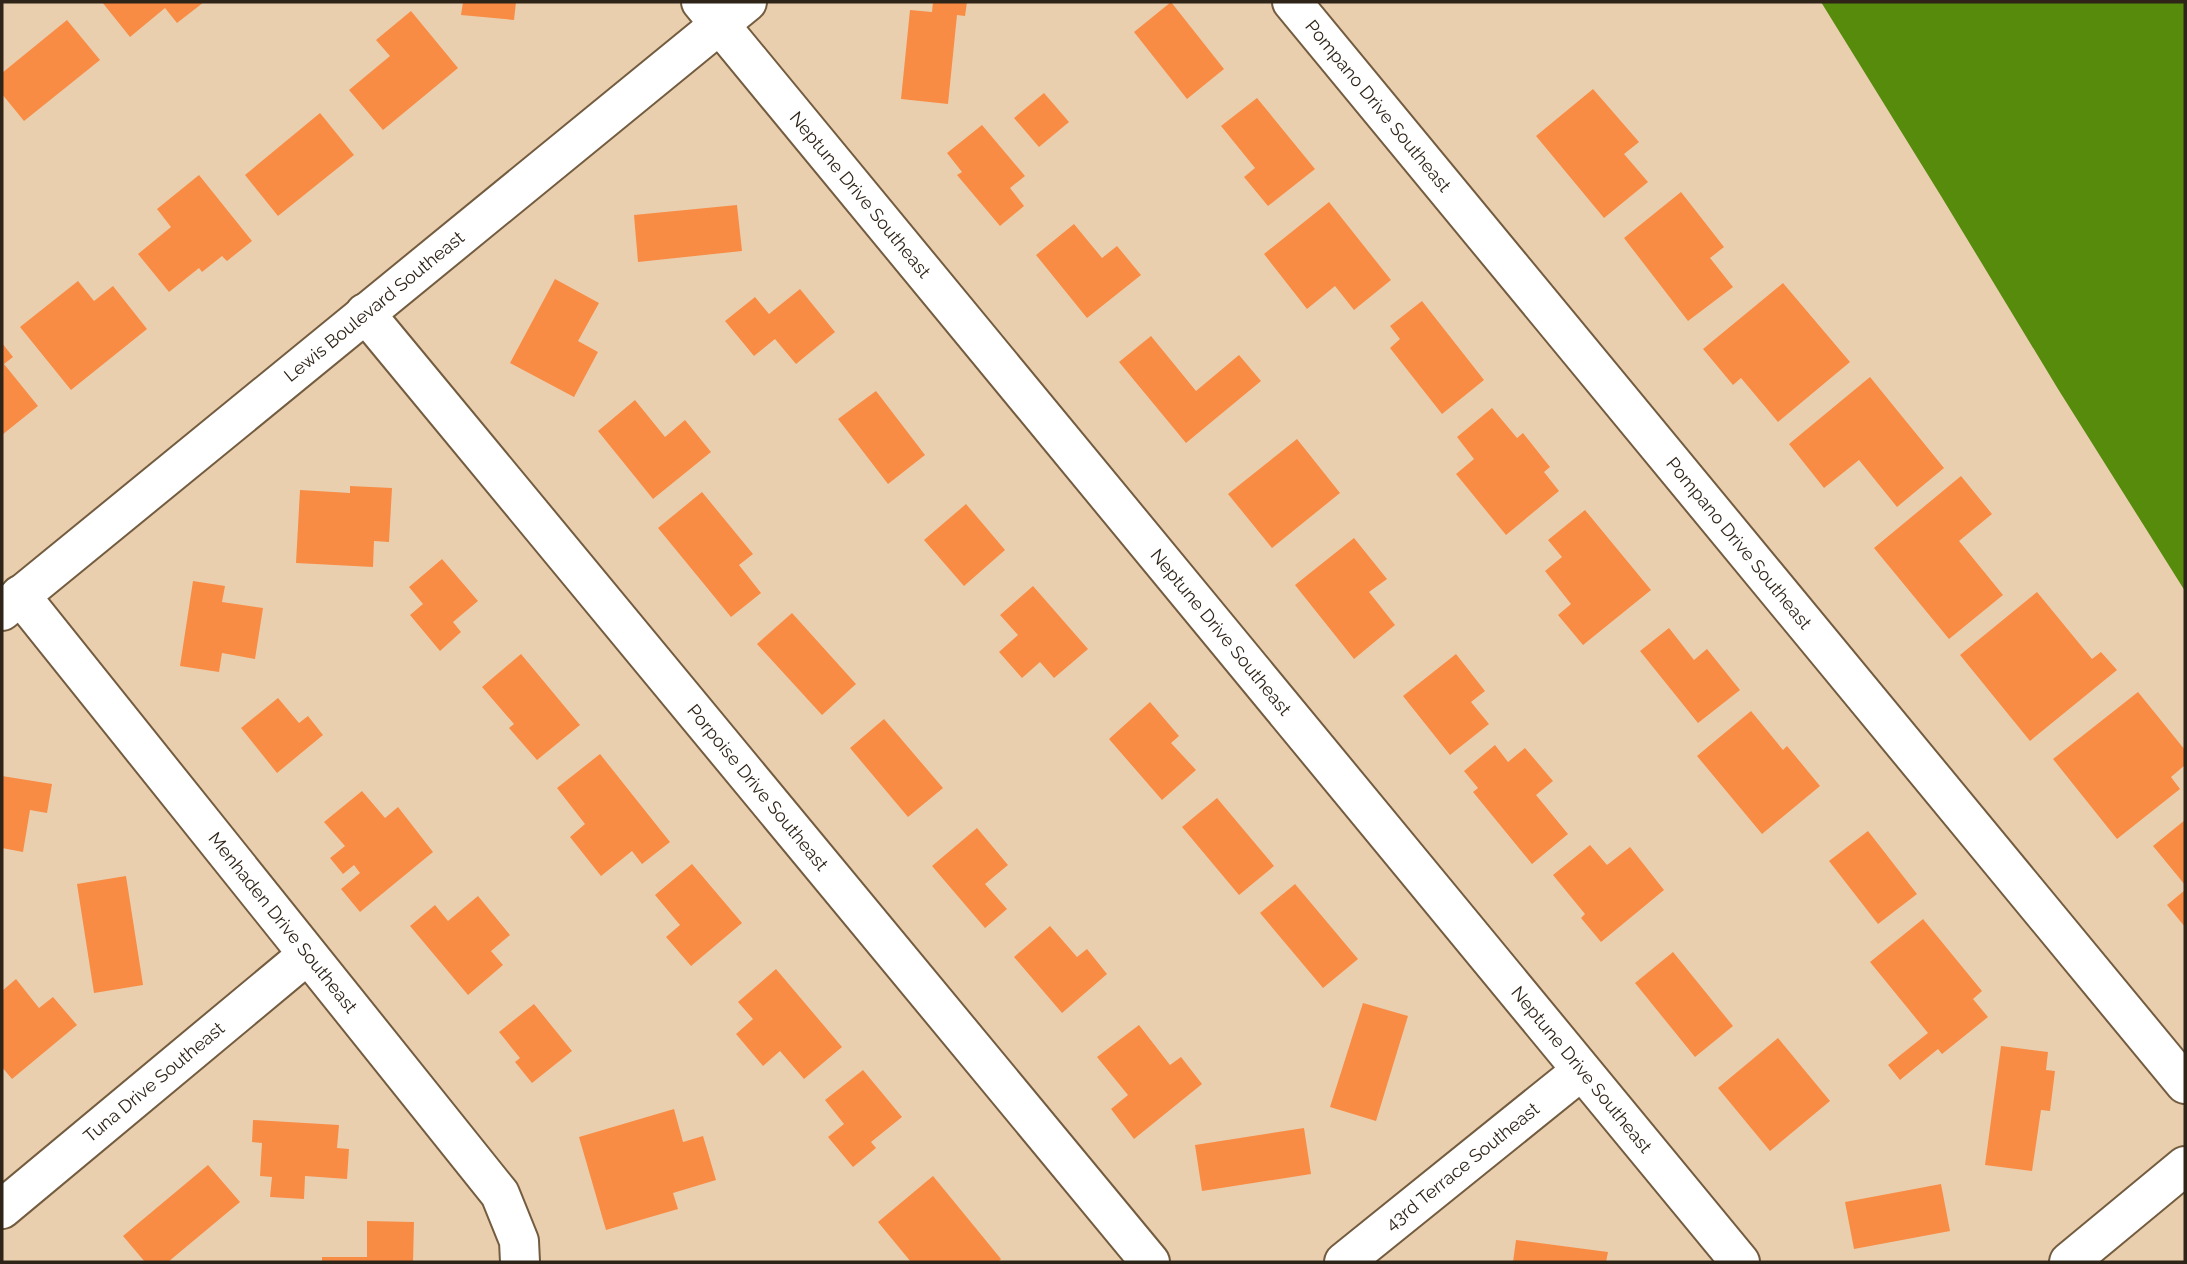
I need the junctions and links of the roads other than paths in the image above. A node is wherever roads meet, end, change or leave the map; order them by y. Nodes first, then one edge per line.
1 (1292, 2) edge
2 (723, 9) edge
3 (365, 313) junction
4 (11, 603) edge
5 (307, 955) junction
6 (1581, 1071) junction
7 (2185, 1084) edge
8 (2185, 1166) edge
9 (2, 1209) edge
10 (520, 1262) edge
11 (1150, 1262) edge
12 (1344, 1262) edge
13 (1740, 1262) edge
14 (2069, 1262) edge

1 - 7 street, Pompano Drive Southeast
2 - 3 street, Lewis Boulevard Southeast
2 - 6 street, Neptune Drive Southeast
3 - 4 street, Lewis Boulevard Southeast
3 - 11 street, Porpoise Drive Southeast
4 - 5 street, Menhaden Drive Southeast
5 - 9 street, Tuna Drive Southeast
5 - 10 street, Menhaden Drive Southeast
6 - 12 street, 43rd Terrace Southeast
6 - 13 street, Neptune Drive Southeast
8 - 14 street

